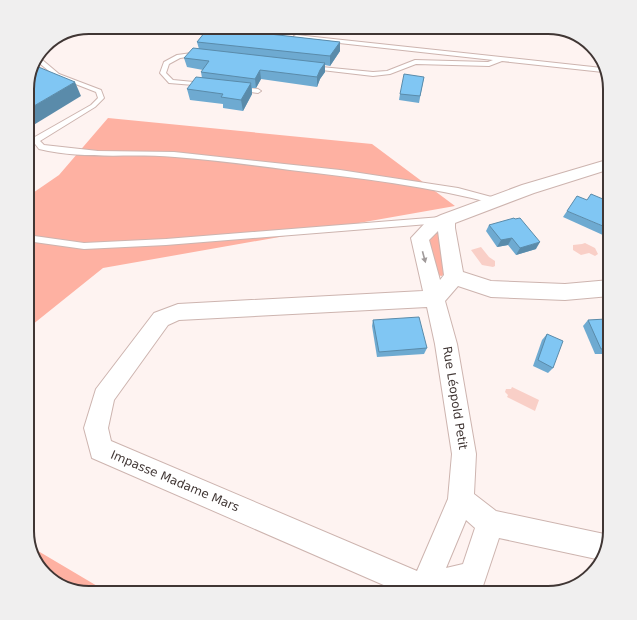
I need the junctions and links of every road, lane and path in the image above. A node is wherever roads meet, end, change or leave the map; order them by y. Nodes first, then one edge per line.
1 (291, 37) edge
2 (203, 55) edge
3 (501, 60) junction
4 (42, 62) edge
5 (306, 66) edge
6 (599, 70) edge
7 (211, 86) edge
8 (234, 88) edge
9 (258, 91) dead end
10 (603, 166) edge
11 (496, 201) junction
12 (447, 220) junction
13 (34, 239) edge
14 (454, 277) junction
15 (603, 289) edge
16 (436, 298) junction
17 (461, 500) junction
18 (490, 523) junction
19 (601, 547) edge
20 (419, 586) edge
21 (425, 586) edge
22 (432, 586) edge

1 - 3 lane
2 - 7 lane
3 - 5 lane
3 - 6 lane
4 - 11 lane
8 - 9 lane
10 - 11 street
11 - 12 street
12 - 13 lane
12 - 14 street
12 -> 16 street, Rue Léopold Petit
14 - 15 street
14 - 16 street
16 - 17 street, Rue Léopold Petit
16 - 20 street, Impasse Madame Mars
17 - 18 street
17 - 21 street
18 - 19 street
18 - 22 street

